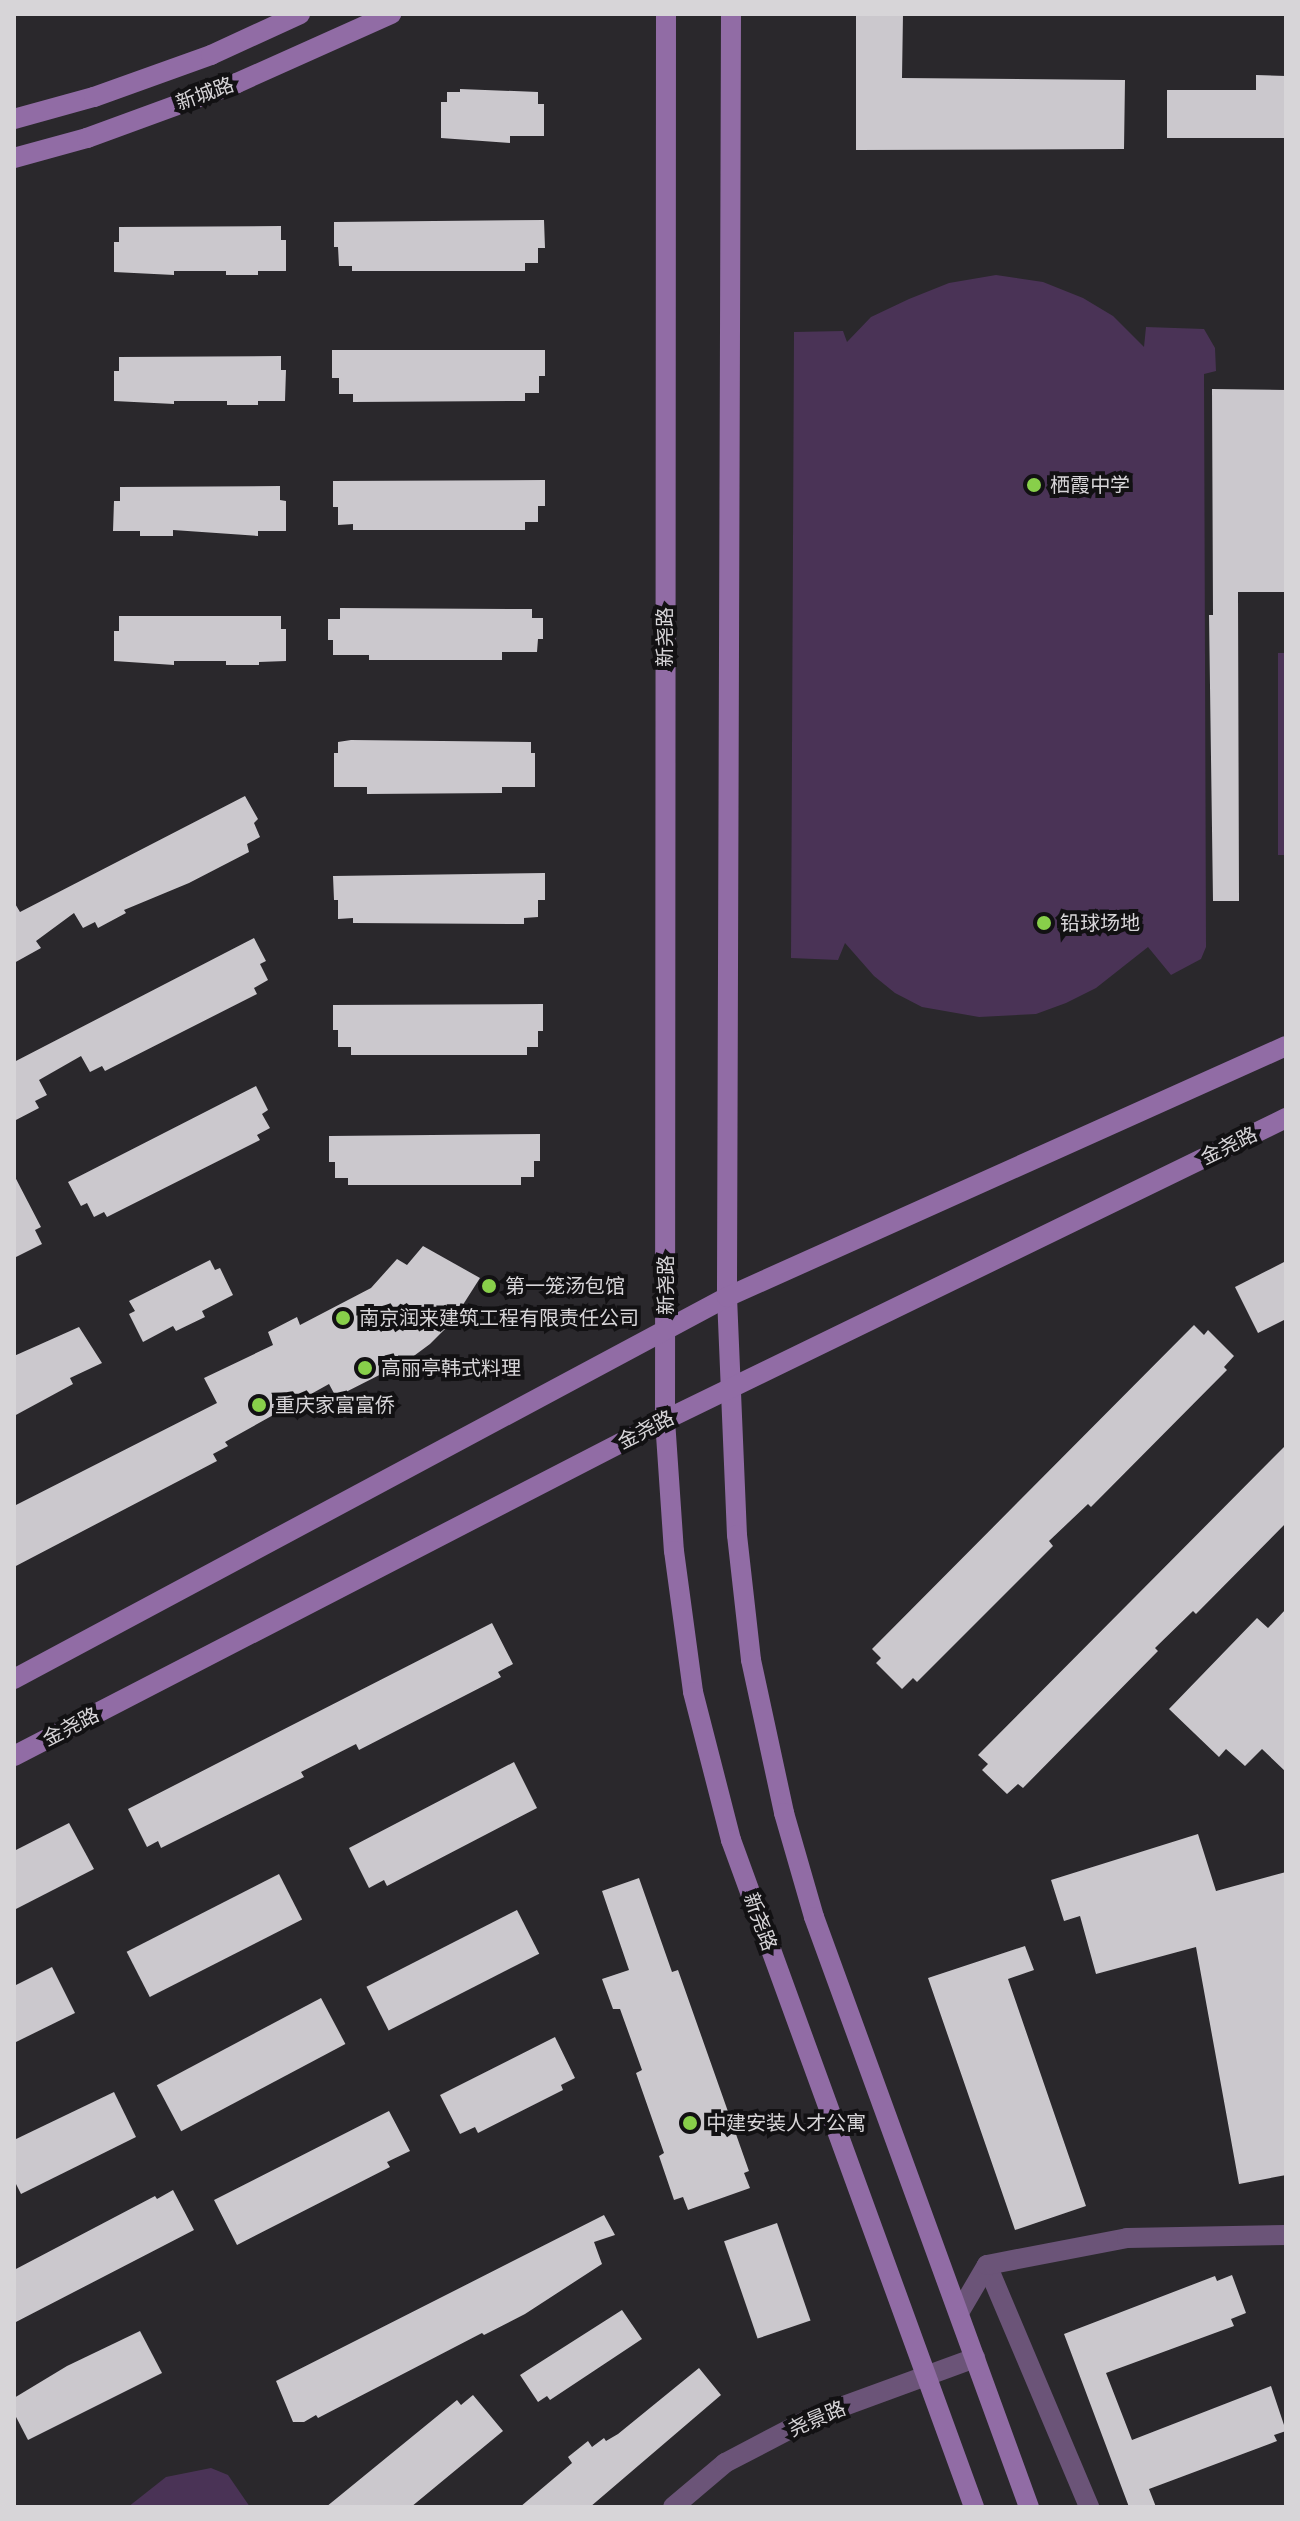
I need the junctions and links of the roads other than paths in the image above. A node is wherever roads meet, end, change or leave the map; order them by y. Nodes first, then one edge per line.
1 (300, 14) edge
2 (391, 14) edge
3 (666, 14) edge
4 (731, 14) edge
5 (14, 119) edge
6 (14, 158) edge
7 (1286, 1046) edge
8 (1286, 1118) edge
9 (727, 1297) junction
10 (666, 1330) junction
11 (731, 1389) junction
12 (665, 1420) junction
13 (14, 1679) edge
14 (14, 1756) edge
15 (1286, 2235) edge
16 (987, 2265) junction
17 (960, 2311) junction
18 (975, 2358) junction
19 (926, 2377) junction
20 (673, 2507) edge
21 (974, 2507) edge
22 (1029, 2507) edge
23 (1089, 2507) edge

1 - 5 main road, 新城路
2 - 6 main road, 新城路
3 - 10 main road, 新尧路
4 - 9 main road
7 - 9 main road
8 - 11 main road, 金尧路
9 - 10 main road
9 - 11 main road
10 - 12 main road, 新尧路
10 - 13 main road
11 - 12 main road, 金尧路
11 - 17 main road
12 - 14 main road, 金尧路
12 - 19 main road, 新尧路
15 - 16 street
16 - 17 street
16 - 23 street
17 - 18 main road
18 - 19 street, 尧景路
18 - 22 main road
19 - 20 street, 尧景路
19 - 21 main road, 新尧路

